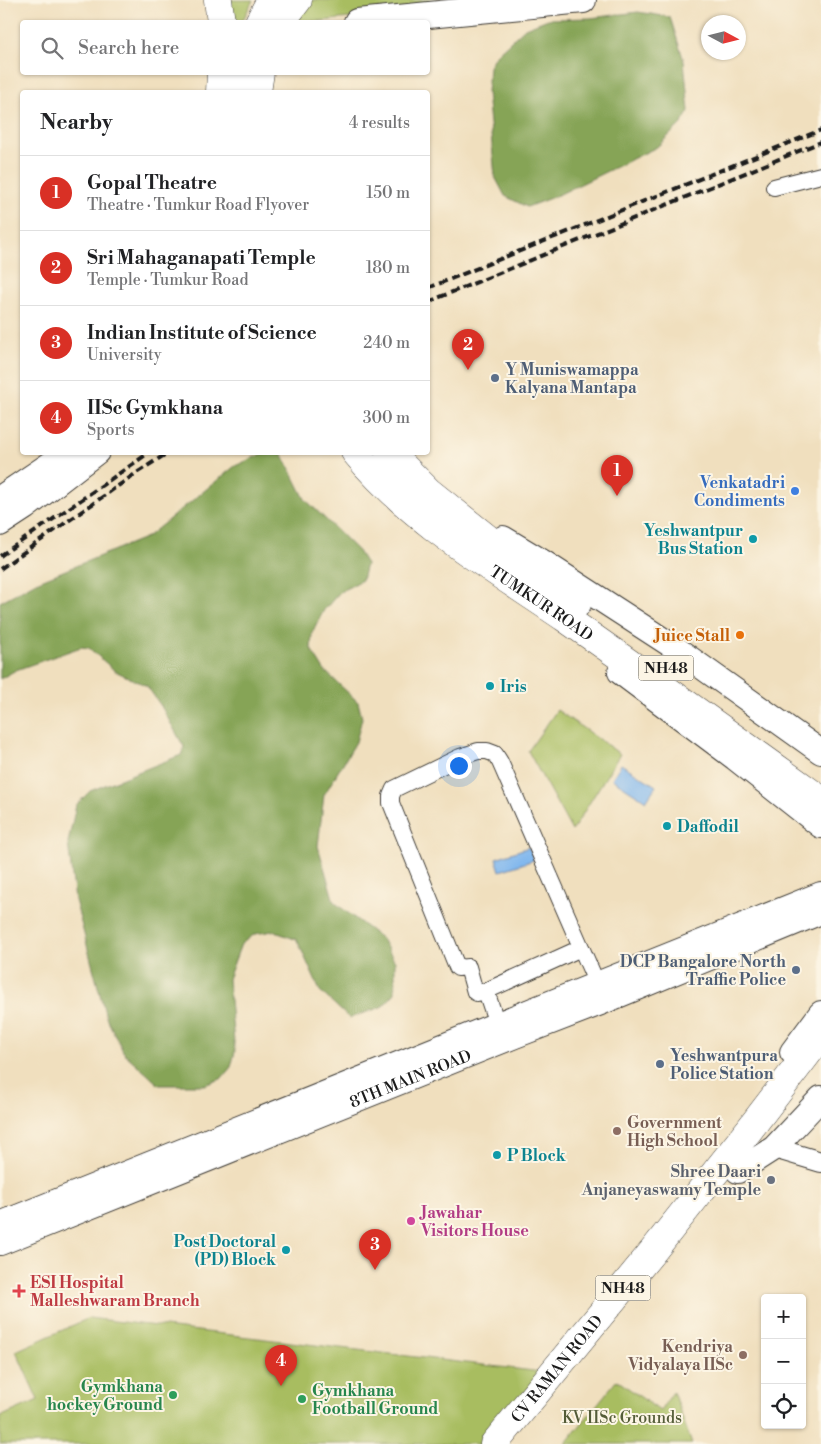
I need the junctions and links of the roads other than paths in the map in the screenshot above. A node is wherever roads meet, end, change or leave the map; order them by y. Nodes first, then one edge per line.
1 (218, 0) edge
2 (273, 0) edge
3 (298, 0) edge
4 (583, 0) edge
5 (221, 20) edge
6 (261, 20) edge
7 (283, 20) edge
8 (378, 20) edge
9 (221, 75) edge
10 (241, 75) edge
11 (260, 75) edge
12 (220, 90) edge
13 (238, 90) edge
14 (257, 90) edge
15 (821, 175) edge
16 (774, 186) dead end
17 (64, 455) edge
18 (93, 455) edge
19 (356, 455) edge
20 (392, 455) edge
21 (0, 498) edge
22 (0, 524) edge
23 (488, 538) junction
24 (584, 633) junction
25 (821, 752) edge
26 (821, 777) edge
27 (821, 800) edge
28 (821, 826) edge
29 (820, 909) edge
30 (581, 948) junction
31 (643, 976) junction
32 (597, 984) junction
33 (486, 991) junction
34 (821, 1013) edge
35 (497, 1024) junction
36 (821, 1036) edge
37 (821, 1064) edge
38 (821, 1098) edge
39 (749, 1130) junction
40 (779, 1143) junction
41 (821, 1149) edge
42 (821, 1162) edge
43 (738, 1171) junction
44 (0, 1224) edge
45 (0, 1244) edge
46 (494, 1444) edge
47 (519, 1444) edge

1 - 5 highway
2 - 6 highway
3 - 7 highway
4 - 8 main road
9 - 12 highway
10 - 13 highway
11 - 14 highway
15 - 16 street
17 - 21 main road
18 - 22 main road
19 - 24 highway, TUMKUR ROAD / NH48
20 - 23 highway, TUMKUR ROAD / NH48
23 - 25 main road
23 - 26 highway, NH48
24 - 27 highway, NH48
24 - 28 main road, TUMKUR ROAD
29 - 31 main road, 8TH MAIN ROAD
30 - 32 street
30 - 33 street
30 - 33 street
31 - 32 main road, 8TH MAIN ROAD
31 - 45 main road, 8TH MAIN ROAD
32 - 35 main road, 8TH MAIN ROAD
33 - 35 street
34 - 39 main road
35 - 44 main road, 8TH MAIN ROAD
36 - 39 highway, NH48
37 - 43 highway, NH48
38 - 40 main road
39 - 46 highway, CV RAMAN ROAD / NH48
40 - 41 street
40 - 42 street
40 - 43 main road
43 - 47 highway, CV RAMAN ROAD / NH48

